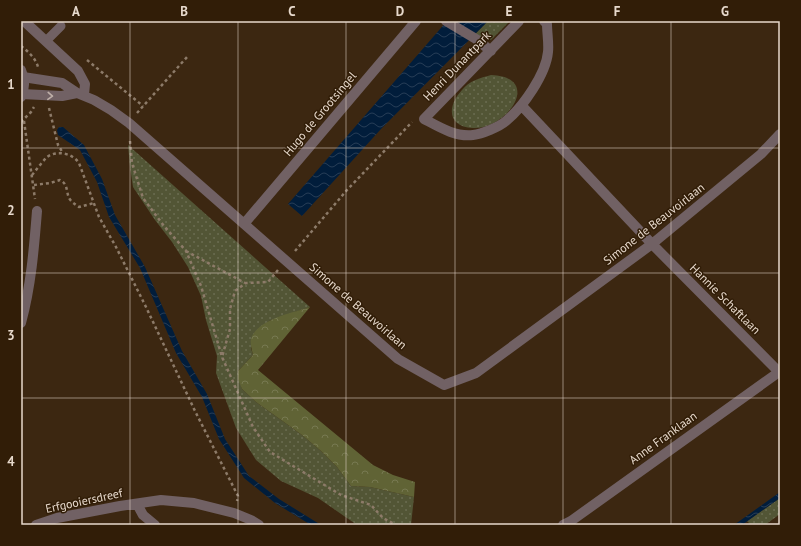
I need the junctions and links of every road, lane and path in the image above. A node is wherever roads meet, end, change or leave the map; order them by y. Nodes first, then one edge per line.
1 (24, 21) edge
2 (416, 21) edge
3 (446, 21) edge
4 (519, 21) edge
5 (544, 21) edge
6 (61, 26) dead end
7 (46, 42) junction
8 (490, 51) junction
9 (82, 56) dead end
10 (187, 57) dead end
11 (22, 74) edge
12 (80, 94) junction
13 (22, 96) edge
14 (48, 106) dead end
15 (144, 106) junction
16 (522, 106) junction
17 (31, 112) dead end
18 (424, 119) junction
19 (22, 121) edge
20 (129, 123) junction
21 (780, 134) edge
22 (63, 153) junction
23 (32, 175) junction
24 (34, 184) junction
25 (94, 203) junction
26 (37, 212) joint
27 (244, 224) junction
28 (652, 244) junction
29 (186, 251) junction
30 (286, 261) junction
31 (246, 283) junction
32 (21, 323) edge
33 (222, 357) junction
34 (779, 372) edge
35 (137, 504) junction
36 (234, 513) junction
37 (36, 525) edge
38 (155, 525) edge
39 (259, 525) edge
40 (396, 525) edge
41 (562, 525) edge

1 - 7 street
2 - 27 street, Hugo de Grootsingel
3 - 8 street
4 - 8 street, Henri Dunantpark
5 - 16 street, Henri Dunantpark
6 - 7 lane
7 - 12 street
8 - 18 street, Henri Dunantpark
9 - 15 path
10 - 15 path
11 - 12 street, Simone de Beauvoirlaan
11 - 13 street
13 -> 12 street
12 - 20 street, Simone de Beauvoirlaan
14 - 22 path
15 - 20 path
16 - 18 street, Henri Dunantpark
16 - 28 street
17 - 19 path
18 - 30 path
19 - 23 path
20 - 27 street, Simone de Beauvoirlaan
20 - 29 path
21 - 28 street, Simone de Beauvoirlaan
22 - 23 path
22 - 25 path
23 - 24 path
24 - 25 path
24 - 26 path
25 - 36 path
26 - 32 street
27 - 30 street, Simone de Beauvoirlaan
28 - 30 street, Simone de Beauvoirlaan
28 - 34 street, Hannie Schaftlaan
29 - 31 path
29 - 33 path
30 - 31 path
31 - 33 path
33 - 40 path
34 - 41 street, Anne Franklaan
35 - 36 street, Erfgooiersdreef
35 - 37 street, Erfgooiersdreef
35 - 38 street
36 - 39 street, Erfgooiersdreef

